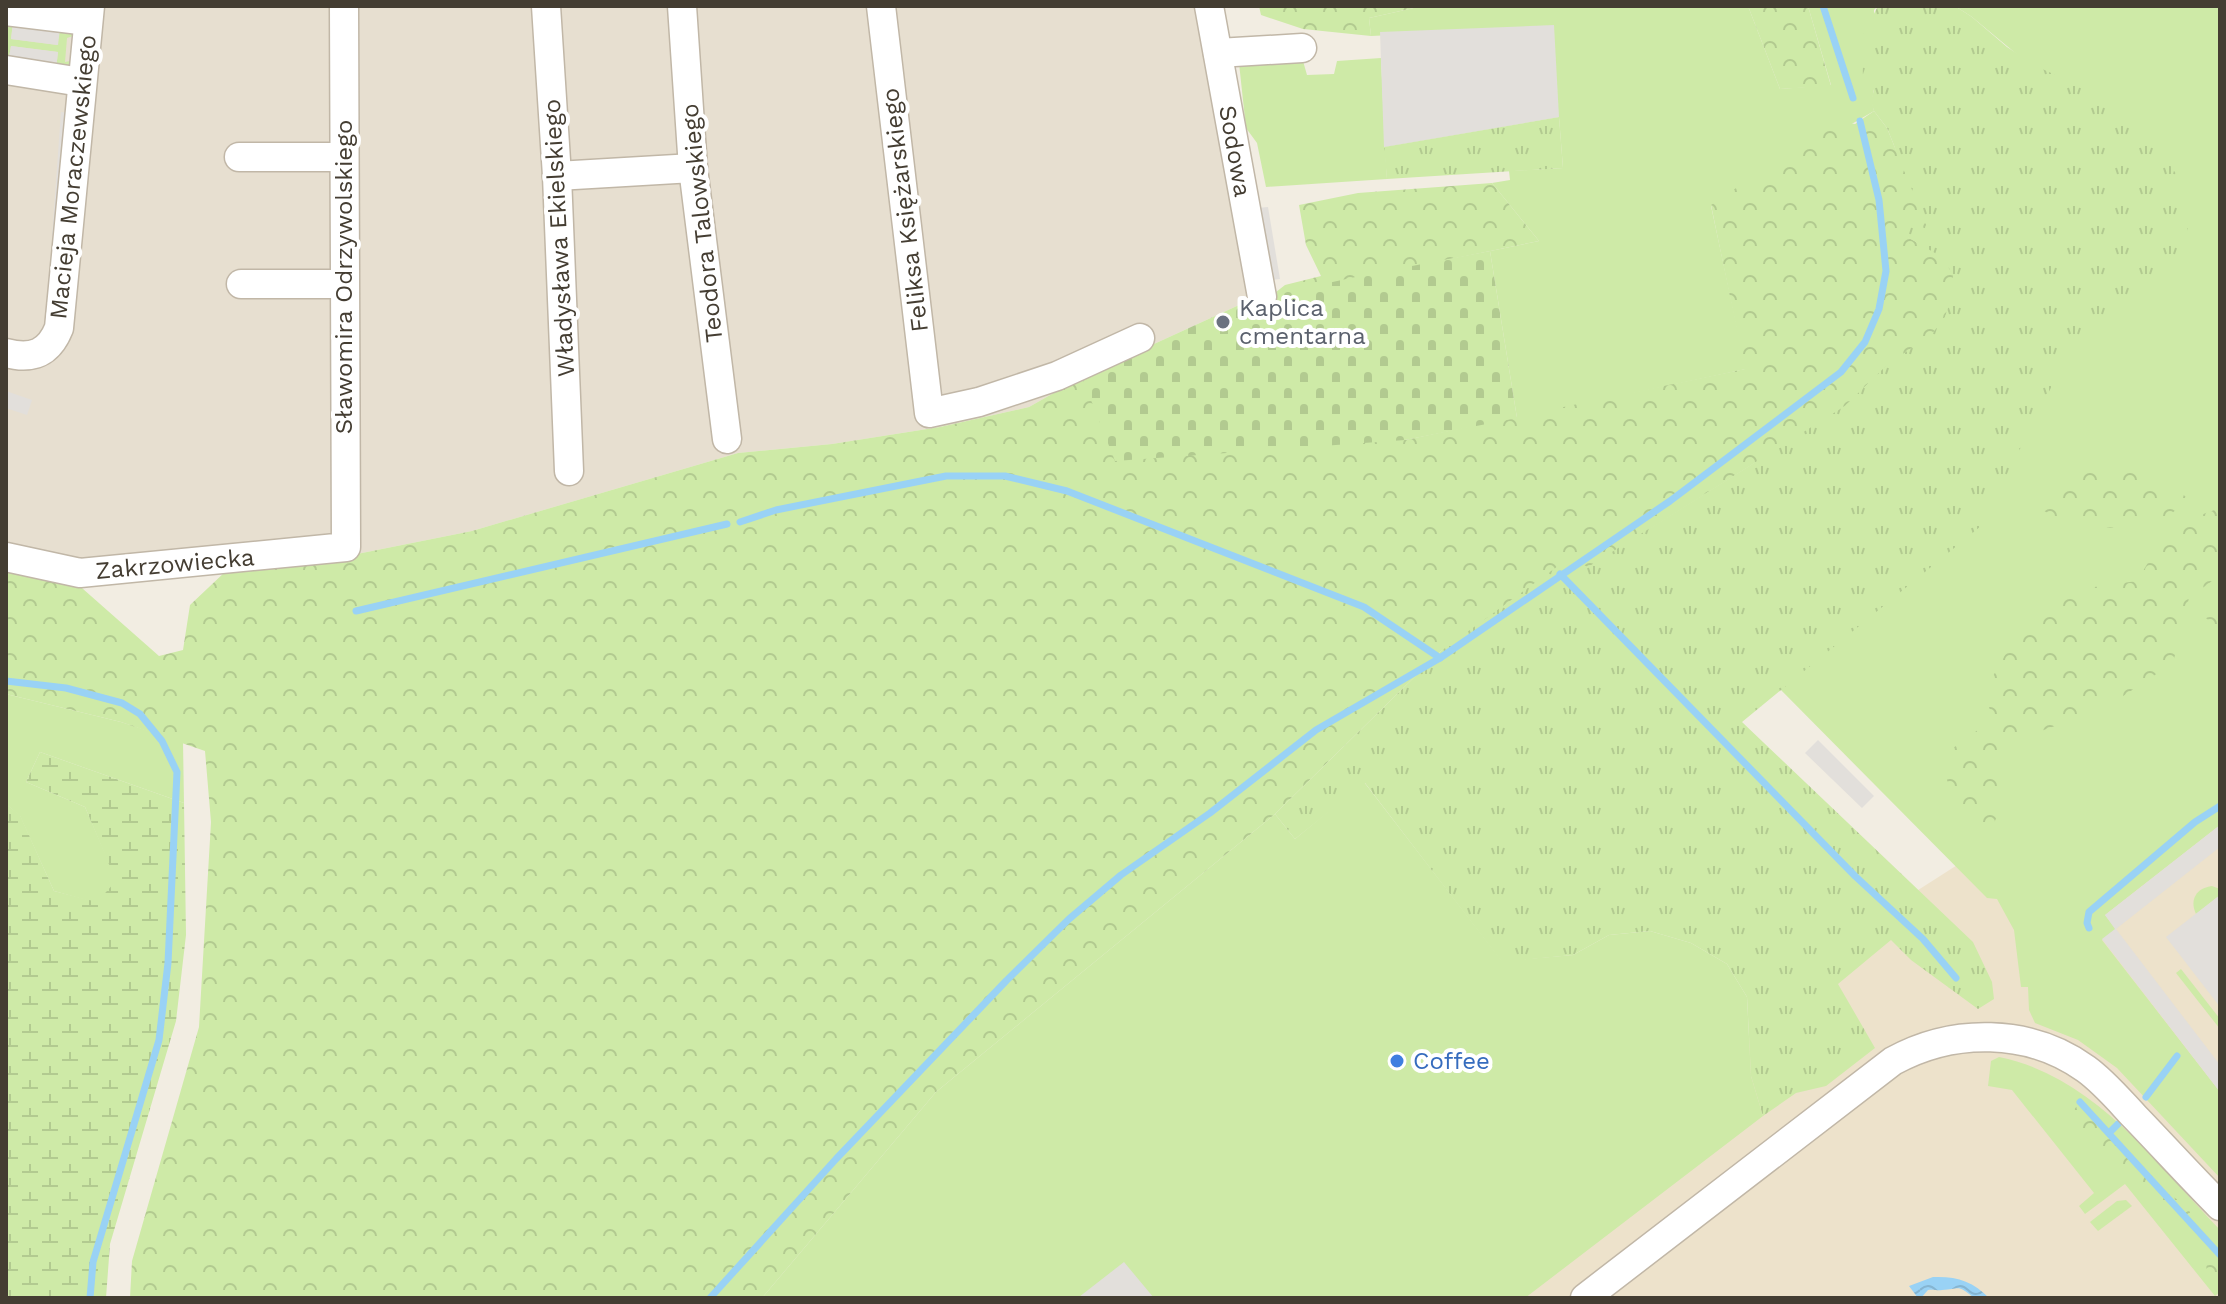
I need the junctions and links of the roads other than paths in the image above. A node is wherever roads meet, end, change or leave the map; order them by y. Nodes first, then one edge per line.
1 (344, 6) edge
2 (546, 6) edge
3 (682, 6) edge
4 (881, 6) edge
5 (1209, 6) edge
6 (6, 11) edge
7 (89, 14) edge
8 (1302, 48) dead end
9 (1218, 53) junction
10 (6, 70) edge
11 (81, 82) junction
12 (239, 157) dead end
13 (344, 157) junction
14 (693, 168) junction
15 (557, 176) junction
16 (241, 284) dead end
17 (344, 284) junction
18 (1262, 297) dead end
19 (1140, 338) dead end
20 (6, 353) edge
21 (727, 439) dead end
22 (569, 471) dead end
23 (346, 547) joint
24 (6, 557) edge
25 (2220, 1206) edge
26 (1585, 1298) edge

1 - 13 street, Sławomira Odrzywolskiego
2 - 15 street, Władysława Ekielskiego
3 - 14 street, Teodora Talowskiego
4 - 19 street, Feliksa Księżarskiego
5 - 9 street, Sodowa
6 - 7 street
7 - 11 street, Macieja Moraczewskiego
8 - 9 street
9 - 18 street, Sodowa
10 - 11 street
11 - 20 street, Macieja Moraczewskiego
12 - 13 street
13 - 17 street, Sławomira Odrzywolskiego
14 - 15 street
14 - 21 street, Teodora Talowskiego
15 - 22 street, Władysława Ekielskiego
16 - 17 street
17 - 23 street, Sławomira Odrzywolskiego
23 - 24 street, Zakrzowiecka
25 - 26 street

